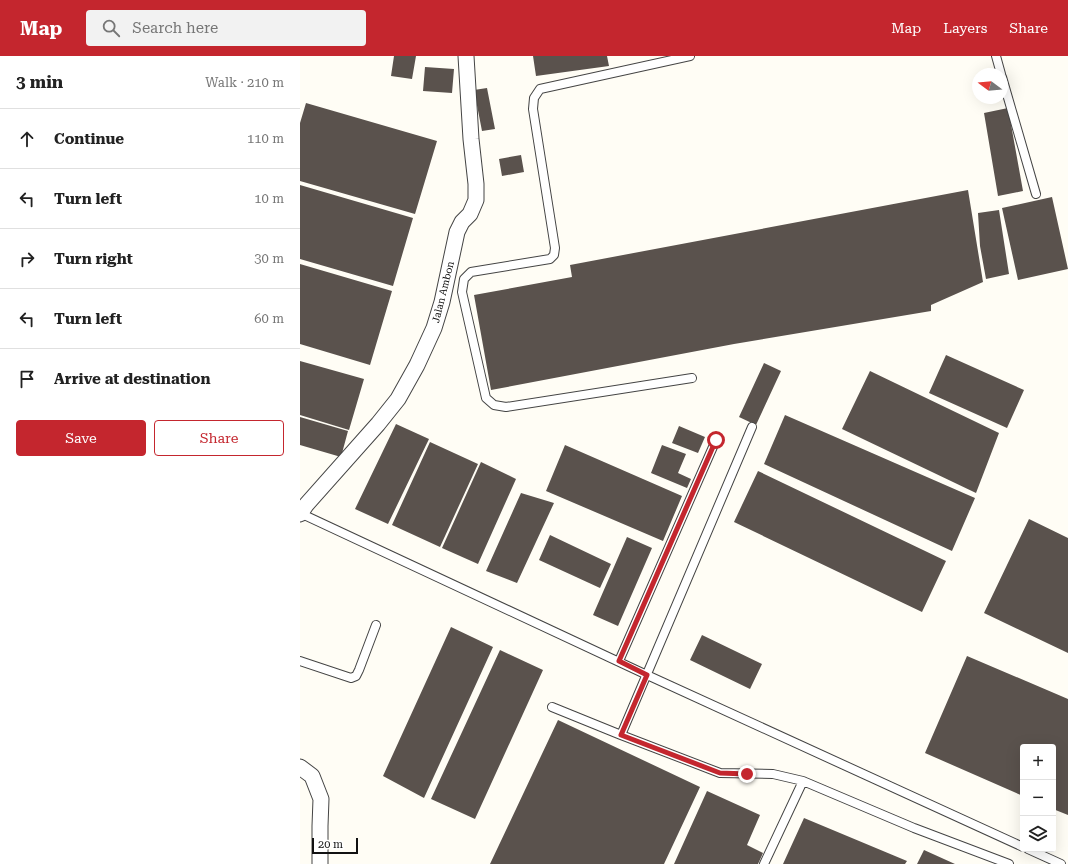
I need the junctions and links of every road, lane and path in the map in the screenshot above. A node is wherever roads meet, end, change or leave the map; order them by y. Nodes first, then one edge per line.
1 (466, 56) edge
2 (690, 56) edge
3 (996, 56) edge
4 (999, 68) edge
5 (1008, 98) edge
6 (1036, 194) dead end
7 (692, 378) dead end
8 (752, 427) dead end
9 (716, 440) dead end
10 (300, 513) edge
11 (376, 625) dead end
12 (300, 661) edge
13 (619, 661) junction
14 (647, 675) junction
15 (552, 707) dead end
16 (621, 735) junction
17 (300, 767) edge
18 (803, 781) junction
19 (1020, 846) edge
20 (1035, 852) edge
21 (320, 864) edge
22 (764, 864) edge
23 (1009, 864) edge
24 (1061, 864) edge

1 - 10 street, Jalan Ambon
2 - 7 lane
3 - 4 lane
5 - 6 lane
8 - 14 lane
9 - 13 lane
10 - 13 lane
11 - 12 lane
13 - 14 lane
14 - 16 lane
14 - 19 lane
15 - 16 lane
16 - 18 lane
17 - 21 street
18 - 22 lane
18 - 23 lane
20 - 24 lane

